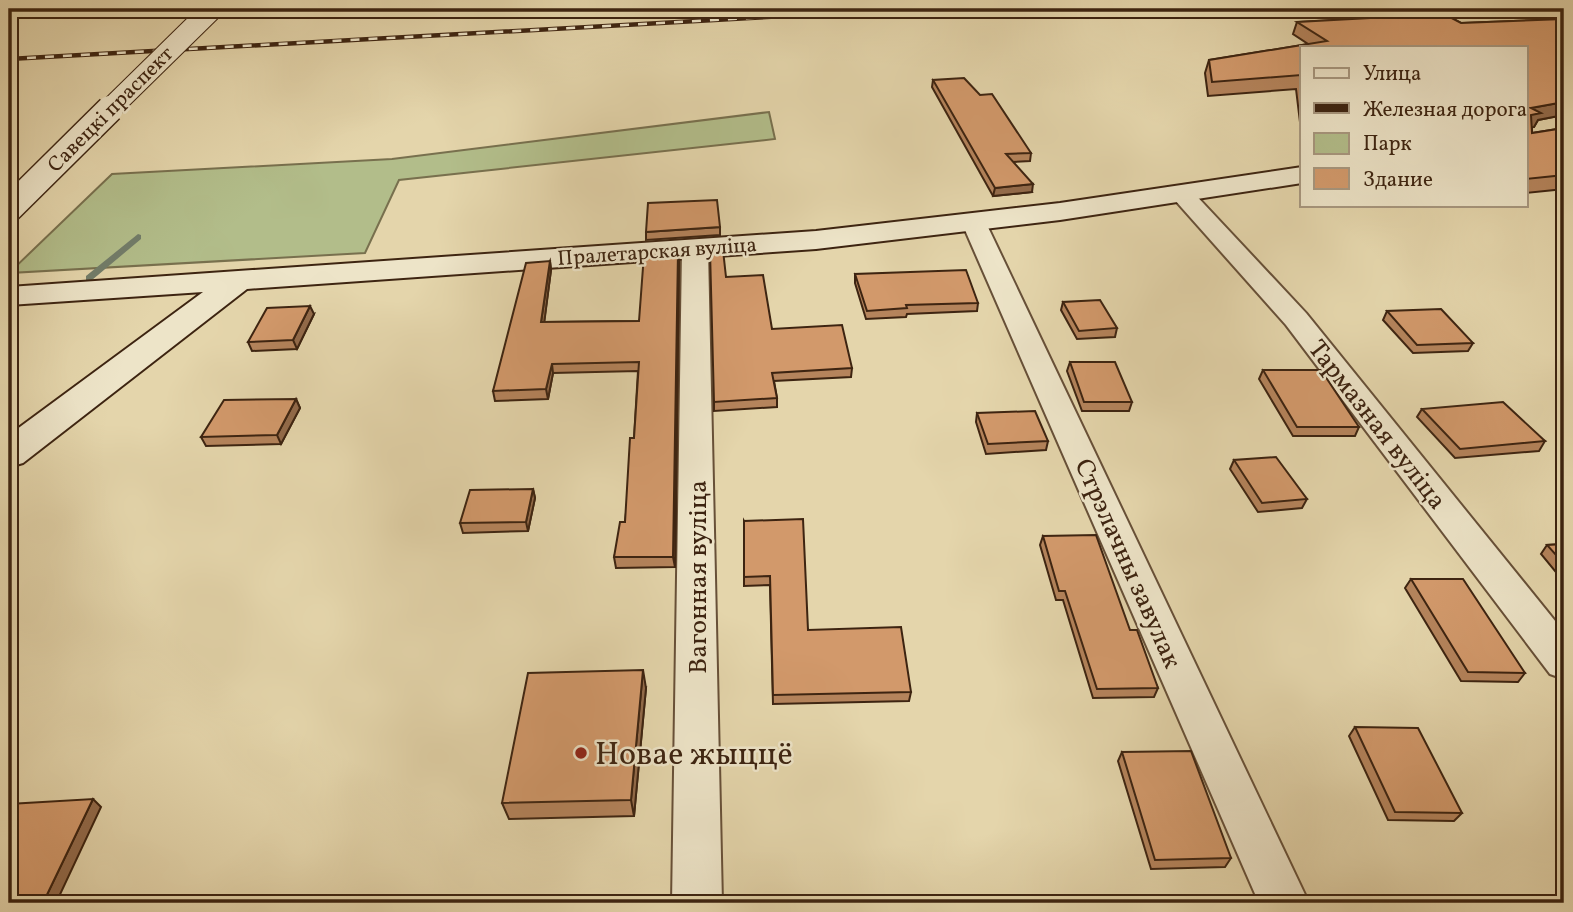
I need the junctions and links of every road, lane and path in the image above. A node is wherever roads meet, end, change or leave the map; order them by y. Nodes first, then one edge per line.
1 (212, 9) edge
2 (1300, 175) edge
3 (1182, 194) junction
4 (9, 209) edge
5 (974, 223) junction
6 (695, 250) junction
7 (236, 282) junction
8 (9, 296) edge
9 (9, 454) edge
10 (1564, 662) edge
11 (697, 903) edge
12 (1284, 903) edge

1 - 4 main road, Савецкі праспект, bridge
2 - 3 main road, Пралетарская вуліца
3 - 5 main road, Пралетарская вуліца
3 - 10 street, Тармазная вуліца
5 - 6 main road, Пралетарская вуліца
5 - 12 street, Стрэлачны завулак
6 - 7 main road, Пралетарская вуліца
6 - 11 street, Вагонная вуліца
7 - 8 main road, Пралетарская вуліца
7 - 9 main road

